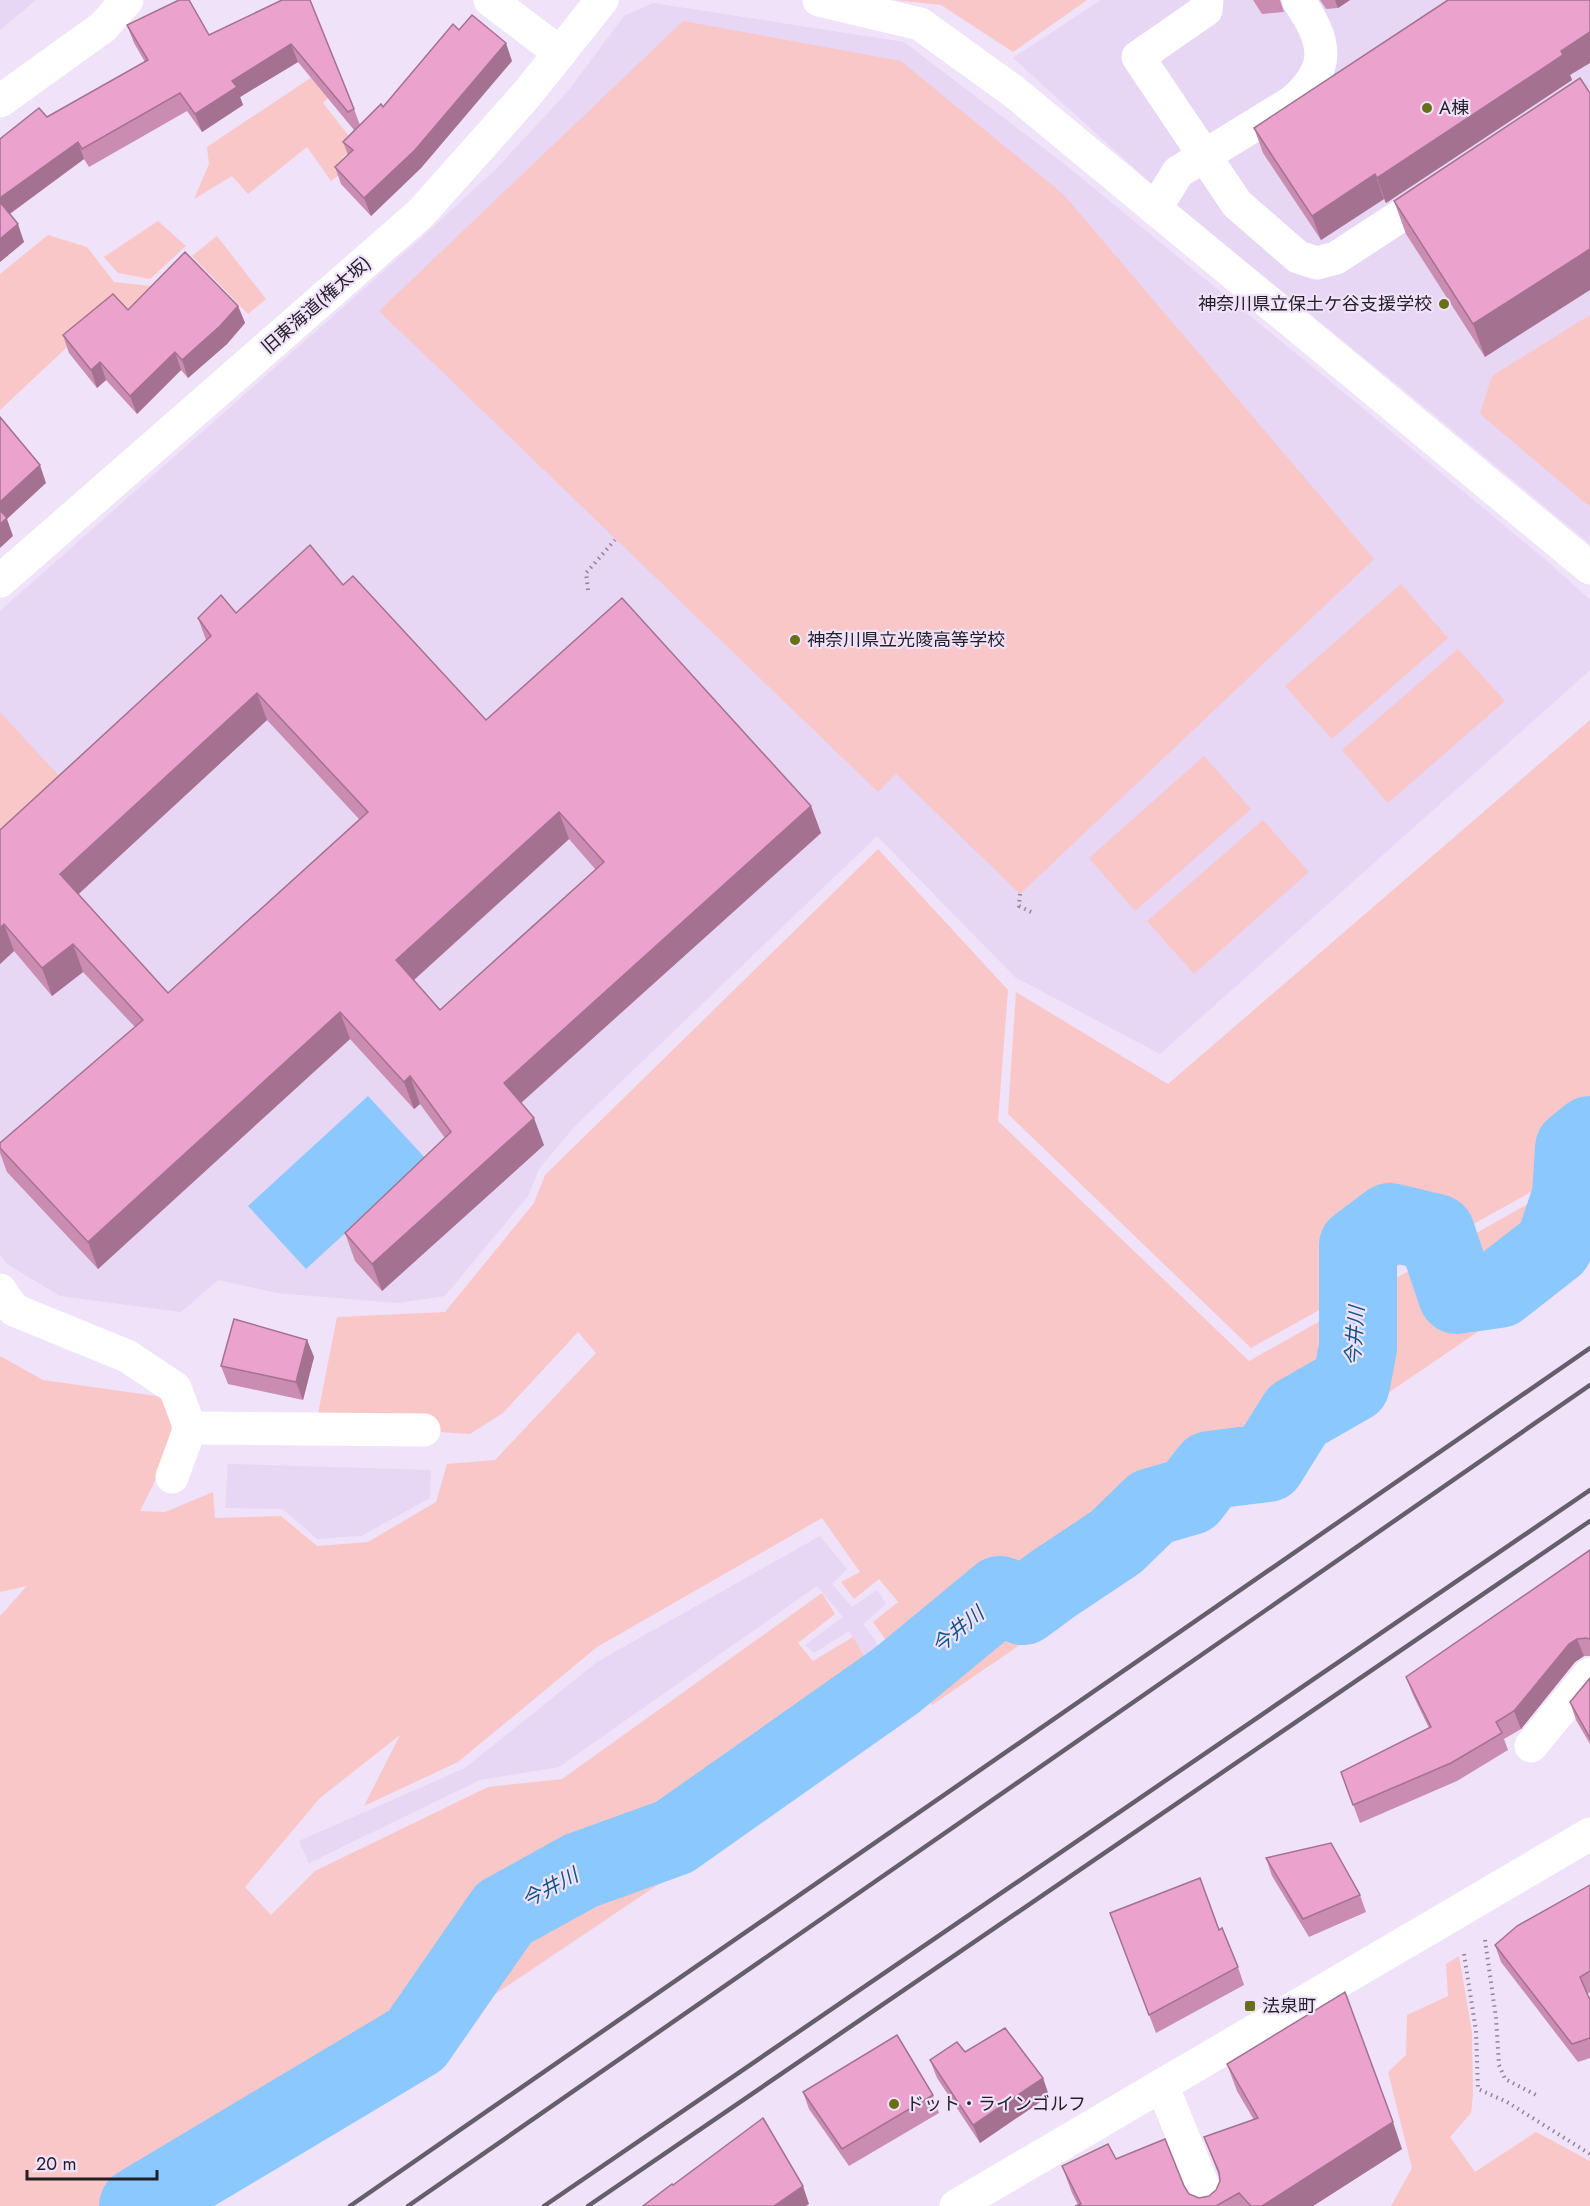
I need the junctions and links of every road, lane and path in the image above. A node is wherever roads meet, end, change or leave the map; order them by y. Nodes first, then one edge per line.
1 (127, 0) edge
2 (490, 0) edge
3 (602, 0) edge
4 (819, 0) edge
5 (1207, 0) edge
6 (1298, 0) edge
7 (104, 13) edge
8 (560, 53) junction
9 (0, 101) edge
10 (1204, 156) junction
11 (1463, 174) edge
12 (1155, 209) junction
13 (615, 540) dead end
14 (1590, 568) edge
15 (0, 581) edge
16 (588, 590) dead end
17 (1020, 894) dead end
18 (1031, 912) dead end
19 (0, 1290) edge
20 (190, 1428) junction
21 (424, 1430) dead end
22 (172, 1477) dead end
23 (1590, 1674) edge
24 (1530, 1746) dead end
25 (1590, 1834) edge
26 (1460, 1927) junction
27 (1162, 2085) junction
28 (1538, 2096) dead end
29 (1590, 2154) edge
30 (956, 2206) edge
31 (1210, 2206) edge

1 - 7 street
2 - 8 street
3 - 8 street, 旧東海道(権太坂)
4 - 12 street
5 - 10 street
6 - 10 street
7 - 9 street
8 - 15 street, 旧東海道(権太坂)
10 - 11 street
10 - 12 street
12 - 14 street
13 - 16 path
17 - 18 path
19 - 20 street
20 - 21 street
20 - 22 street
23 - 24 street
25 - 26 street
26 - 27 street
26 - 28 path
26 - 29 path
27 - 30 street
27 - 31 street

